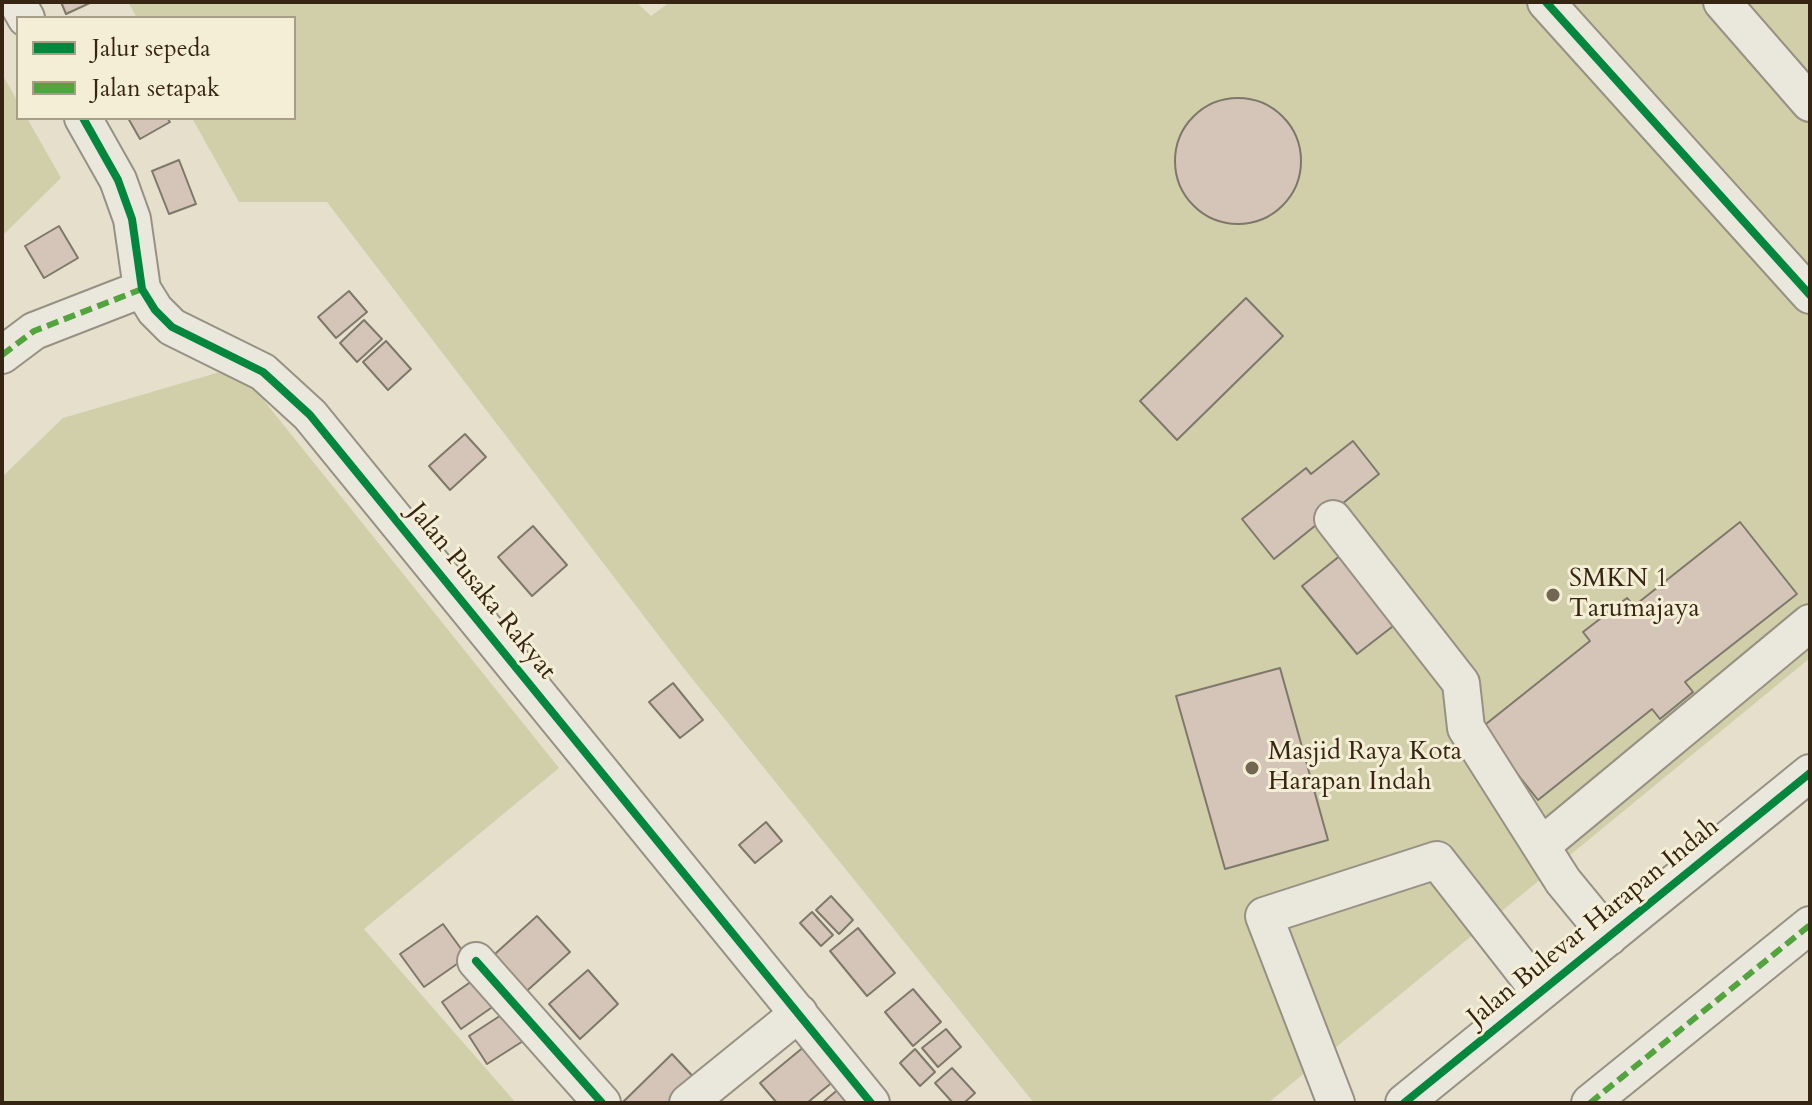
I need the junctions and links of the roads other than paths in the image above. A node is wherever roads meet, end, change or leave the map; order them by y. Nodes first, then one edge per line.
1 (1546, 2) edge
2 (1722, 2) edge
3 (1810, 103) edge
4 (84, 120) edge
5 (142, 289) junction
6 (1810, 295) edge
7 (2, 355) edge
8 (1333, 519) dead end
9 (1810, 623) edge
10 (1810, 773) edge
11 (1541, 846) junction
12 (1810, 925) edge
13 (1609, 937) junction
14 (476, 961) dead end
15 (1540, 992) junction
16 (799, 1013) junction
17 (602, 1103) edge
18 (688, 1103) edge
19 (871, 1103) edge
20 (1336, 1103) edge
21 (1404, 1103) edge
22 (1590, 1103) edge

1 - 6 street
2 - 3 street
4 - 5 street, Jalan Pusaka Rakyat
5 - 7 street
5 - 16 street, Jalan Pusaka Rakyat
8 - 11 street
9 - 11 street
10 - 13 street, Jalan Bulevar Harapan Indah
11 - 13 street
12 - 22 street
13 - 15 street, Jalan Bulevar Harapan Indah
14 - 17 street
15 - 20 street
15 - 21 street, Jalan Bulevar Harapan Indah
16 - 18 street
16 - 19 street, Jalan Pusaka Rakyat

